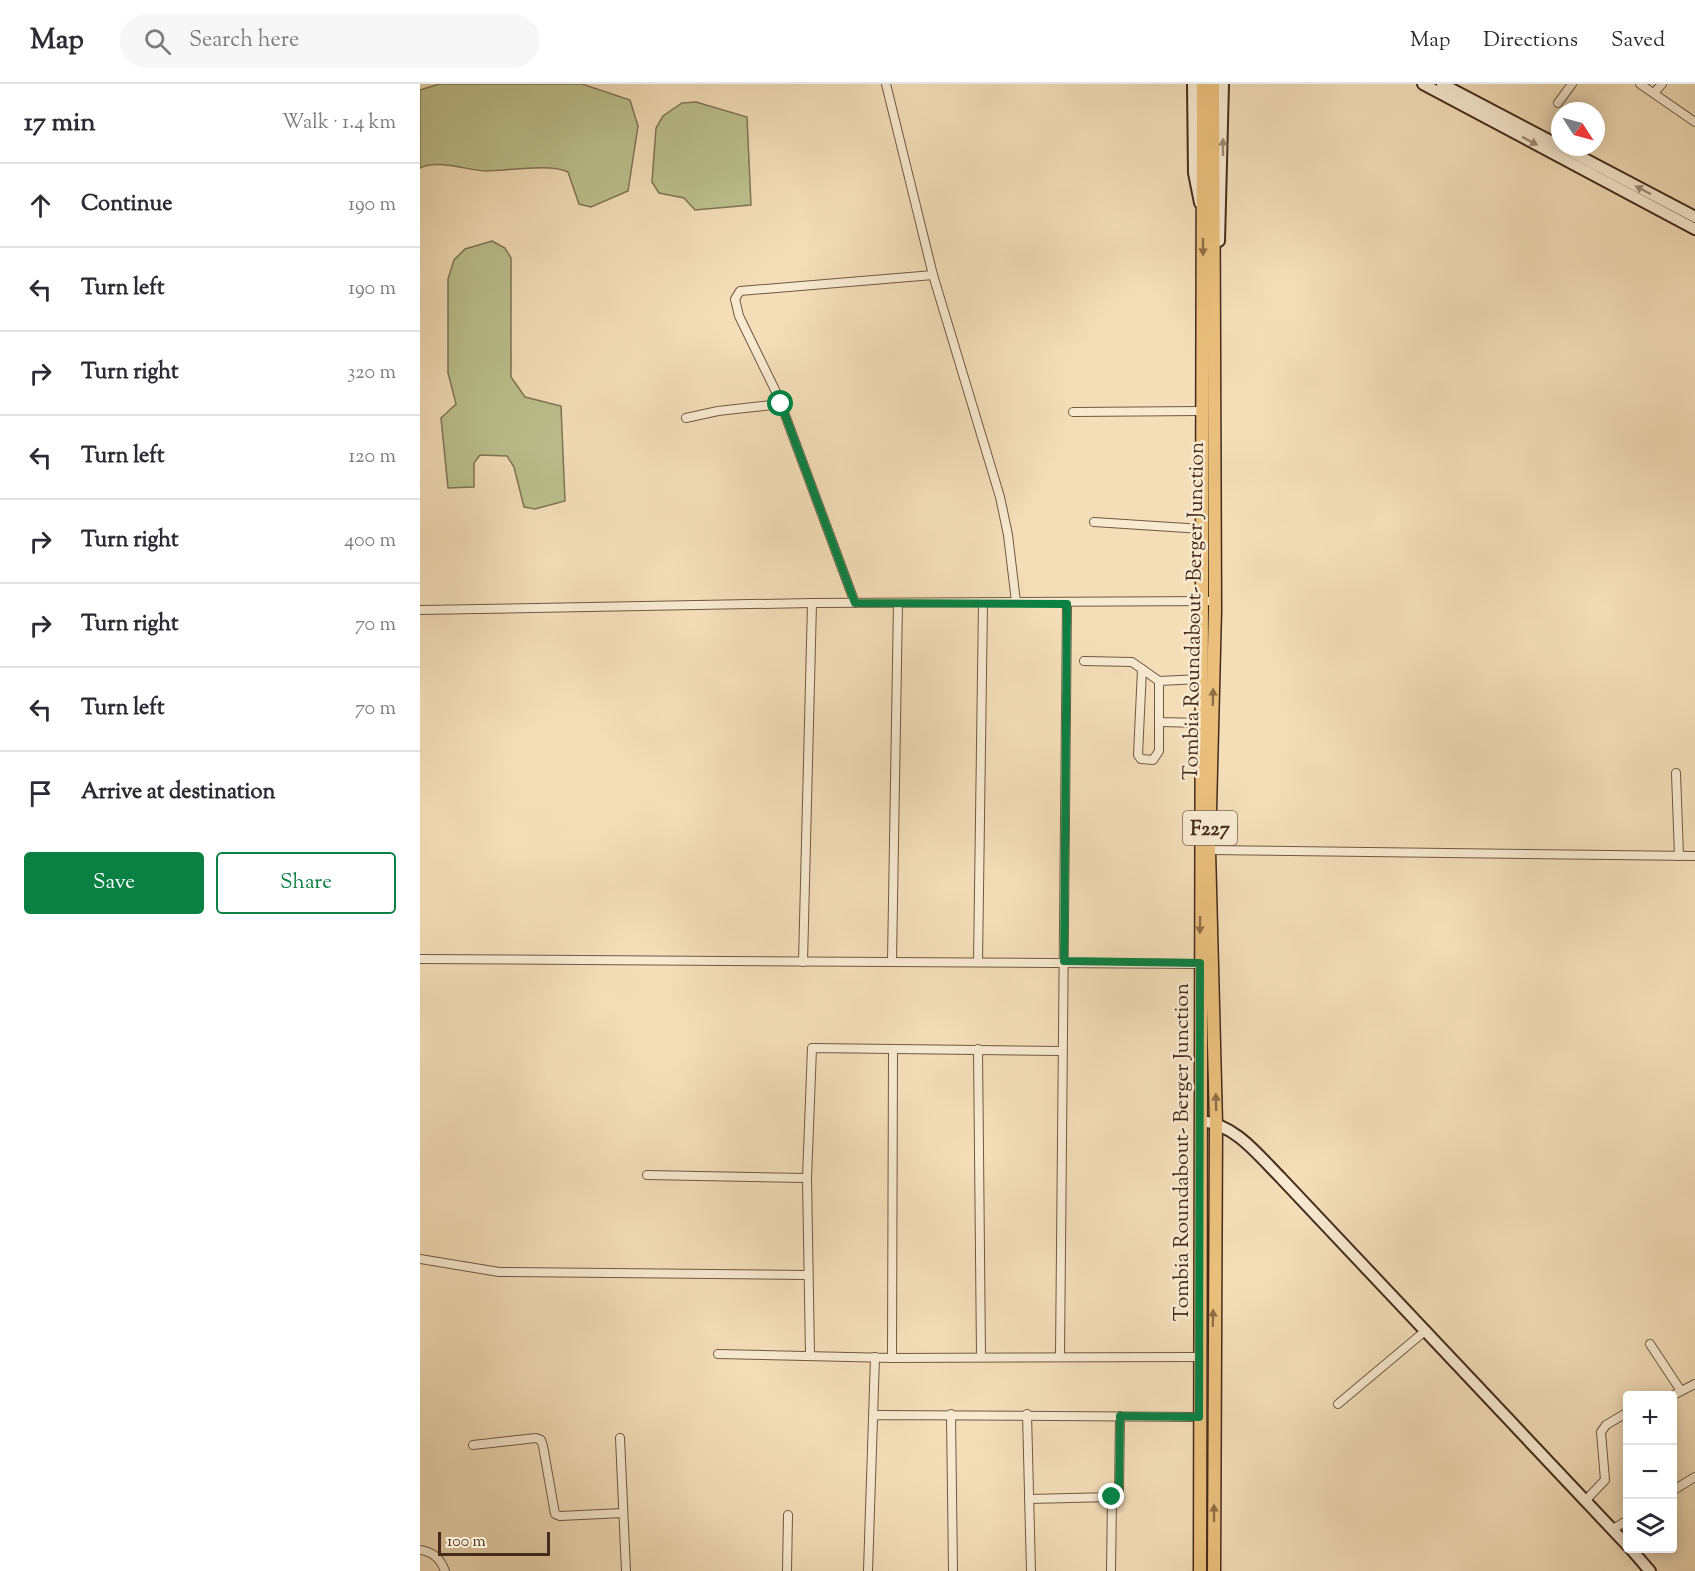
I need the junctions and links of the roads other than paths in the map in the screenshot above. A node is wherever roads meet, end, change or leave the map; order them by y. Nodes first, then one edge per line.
1 (886, 84) edge
2 (1192, 84) edge
3 (1203, 84) edge
4 (1213, 84) edge
5 (1223, 84) edge
6 (1423, 84) edge
7 (1442, 84) edge
8 (1572, 84) edge
9 (1640, 84) edge
10 (1662, 84) edge
11 (1654, 93) junction
12 (1559, 102) edge
13 (1694, 120) edge
14 (1551, 142) edge
15 (1578, 156) edge
16 (1203, 214) junction
17 (1695, 217) edge
18 (1695, 229) edge
19 (1214, 268) junction
20 (933, 275) junction
21 (781, 404) junction
22 (1202, 411) junction
23 (1072, 412) dead end
24 (686, 418) dead end
25 (1094, 522) dead end
26 (1202, 529) junction
27 (1201, 600) junction
28 (1215, 601) junction
29 (983, 602) junction
30 (1016, 602) junction
31 (812, 603) junction
32 (855, 603) junction
33 (898, 603) junction
34 (1067, 604) junction
35 (420, 610) edge
36 (1084, 661) dead end
37 (1142, 669) junction
38 (1201, 679) junction
39 (1159, 681) junction
40 (1159, 722) junction
41 (1202, 723) junction
42 (1676, 772) dead end
43 (1209, 850) junction
44 (1679, 856) junction
45 (1695, 856) edge
46 (420, 959) edge
47 (892, 961) junction
48 (1064, 961) junction
49 (803, 962) junction
50 (978, 962) junction
51 (1200, 963) junction
52 (978, 1049) junction
53 (893, 1050) junction
54 (1061, 1051) junction
55 (1201, 1121) junction
56 (1216, 1123) junction
57 (647, 1175) dead end
58 (807, 1178) junction
59 (420, 1259) edge
60 (807, 1275) junction
61 (1425, 1331) junction
62 (1650, 1344) dead end
63 (718, 1354) dead end
64 (810, 1355) junction
65 (981, 1356) junction
66 (1060, 1356) junction
67 (875, 1357) junction
68 (1200, 1357) junction
69 (892, 1358) junction
70 (1695, 1384) edge
71 (1680, 1391) junction
72 (1677, 1392) edge
73 (1338, 1404) dead end
74 (951, 1414) junction
75 (1027, 1414) junction
76 (1623, 1415) edge
77 (1120, 1416) junction
78 (873, 1417) junction
79 (1199, 1417) junction
80 (620, 1438) dead end
81 (473, 1445) dead end
82 (1695, 1476) edge
83 (1677, 1488) edge
84 (1112, 1497) junction
85 (1029, 1499) junction
86 (1586, 1501) junction
87 (623, 1513) junction
88 (788, 1515) dead end
89 (1623, 1523) edge
90 (1613, 1529) junction
91 (1623, 1540) edge
92 (420, 1550) edge
93 (1633, 1553) edge
94 (1646, 1570) edge
95 (445, 1571) edge
96 (626, 1571) edge
97 (787, 1571) edge
98 (868, 1571) edge
99 (953, 1571) edge
100 (1031, 1571) edge
101 (1111, 1571) edge
102 (1200, 1571) edge
103 (1214, 1571) edge

1 - 20 street
2 - 16 street
3 - 16 main road, Tombia Roundabout- Berger Junction / F227
4 - 19 main road, Tombia Roundabout- Berger Junction / F227
19 -> 5 street
6 -> 18 street
7 - 14 street
8 - 12 street
9 - 11 street
10 - 11 street
11 - 13 street
17 -> 15 street
16 -> 22 main road, Tombia Roundabout- Berger Junction / F227
19 - 28 main road, Tombia Roundabout- Berger Junction / F227
20 - 21 street
20 - 30 street
21 - 24 street
21 - 32 street
22 - 23 street
22 - 26 main road, Tombia Roundabout- Berger Junction / F227
25 - 26 street
26 - 27 main road, Tombia Roundabout- Berger Junction / F227
27 - 28 street
27 - 34 street
27 - 38 main road, Tombia Roundabout- Berger Junction / F227
43 -> 28 main road, Tombia Roundabout- Berger Junction / F227
29 - 30 street
29 - 33 street
29 - 50 street
30 - 34 street
31 - 32 street
31 - 35 street
31 - 49 street
32 - 33 street
33 - 47 street
34 - 48 street
36 - 37 street
37 - 39 street
37 - 40 street
38 - 39 street
38 - 41 main road, Tombia Roundabout- Berger Junction / F227
39 - 40 street
40 - 41 street
41 -> 51 main road, Tombia Roundabout- Berger Junction / F227
42 - 44 street
43 - 44 street
56 -> 43 main road, Tombia Roundabout- Berger Junction / F227
44 - 45 street
46 - 49 street
47 - 49 street
47 - 50 street
48 - 50 street
48 - 51 street
48 - 54 street
51 - 55 main road, Tombia Roundabout- Berger Junction / F227
52 - 53 street
52 - 54 street
52 - 65 street
53 - 58 street
53 - 69 street
54 - 66 street
55 - 56 street
55 - 68 main road, Tombia Roundabout- Berger Junction / F227
56 - 61 street
103 -> 56 main road, Tombia Roundabout- Berger Junction / F227
57 - 58 street
58 - 60 street
59 - 60 street
60 - 64 street
61 - 73 street
61 - 86 street
62 - 71 street
63 - 64 street
64 - 67 street
65 - 66 street
65 - 69 street
66 - 68 street
67 - 69 street
67 - 78 street
68 - 79 main road, Tombia Roundabout- Berger Junction / F227
70 - 71 street
71 - 72 street
74 - 75 street
74 - 78 street
74 - 99 street
75 - 77 street
75 - 85 street
76 - 86 street
77 - 79 street
77 - 84 street
78 - 98 street
79 - 102 main road, Tombia Roundabout- Berger Junction / F227
80 - 87 street
81 - 87 street
82 - 83 street
84 - 85 street
84 - 101 street
85 - 100 street
86 - 90 street
87 - 96 street
88 - 97 street
89 - 90 street
90 - 91 street
92 - 95 street
93 - 94 street

